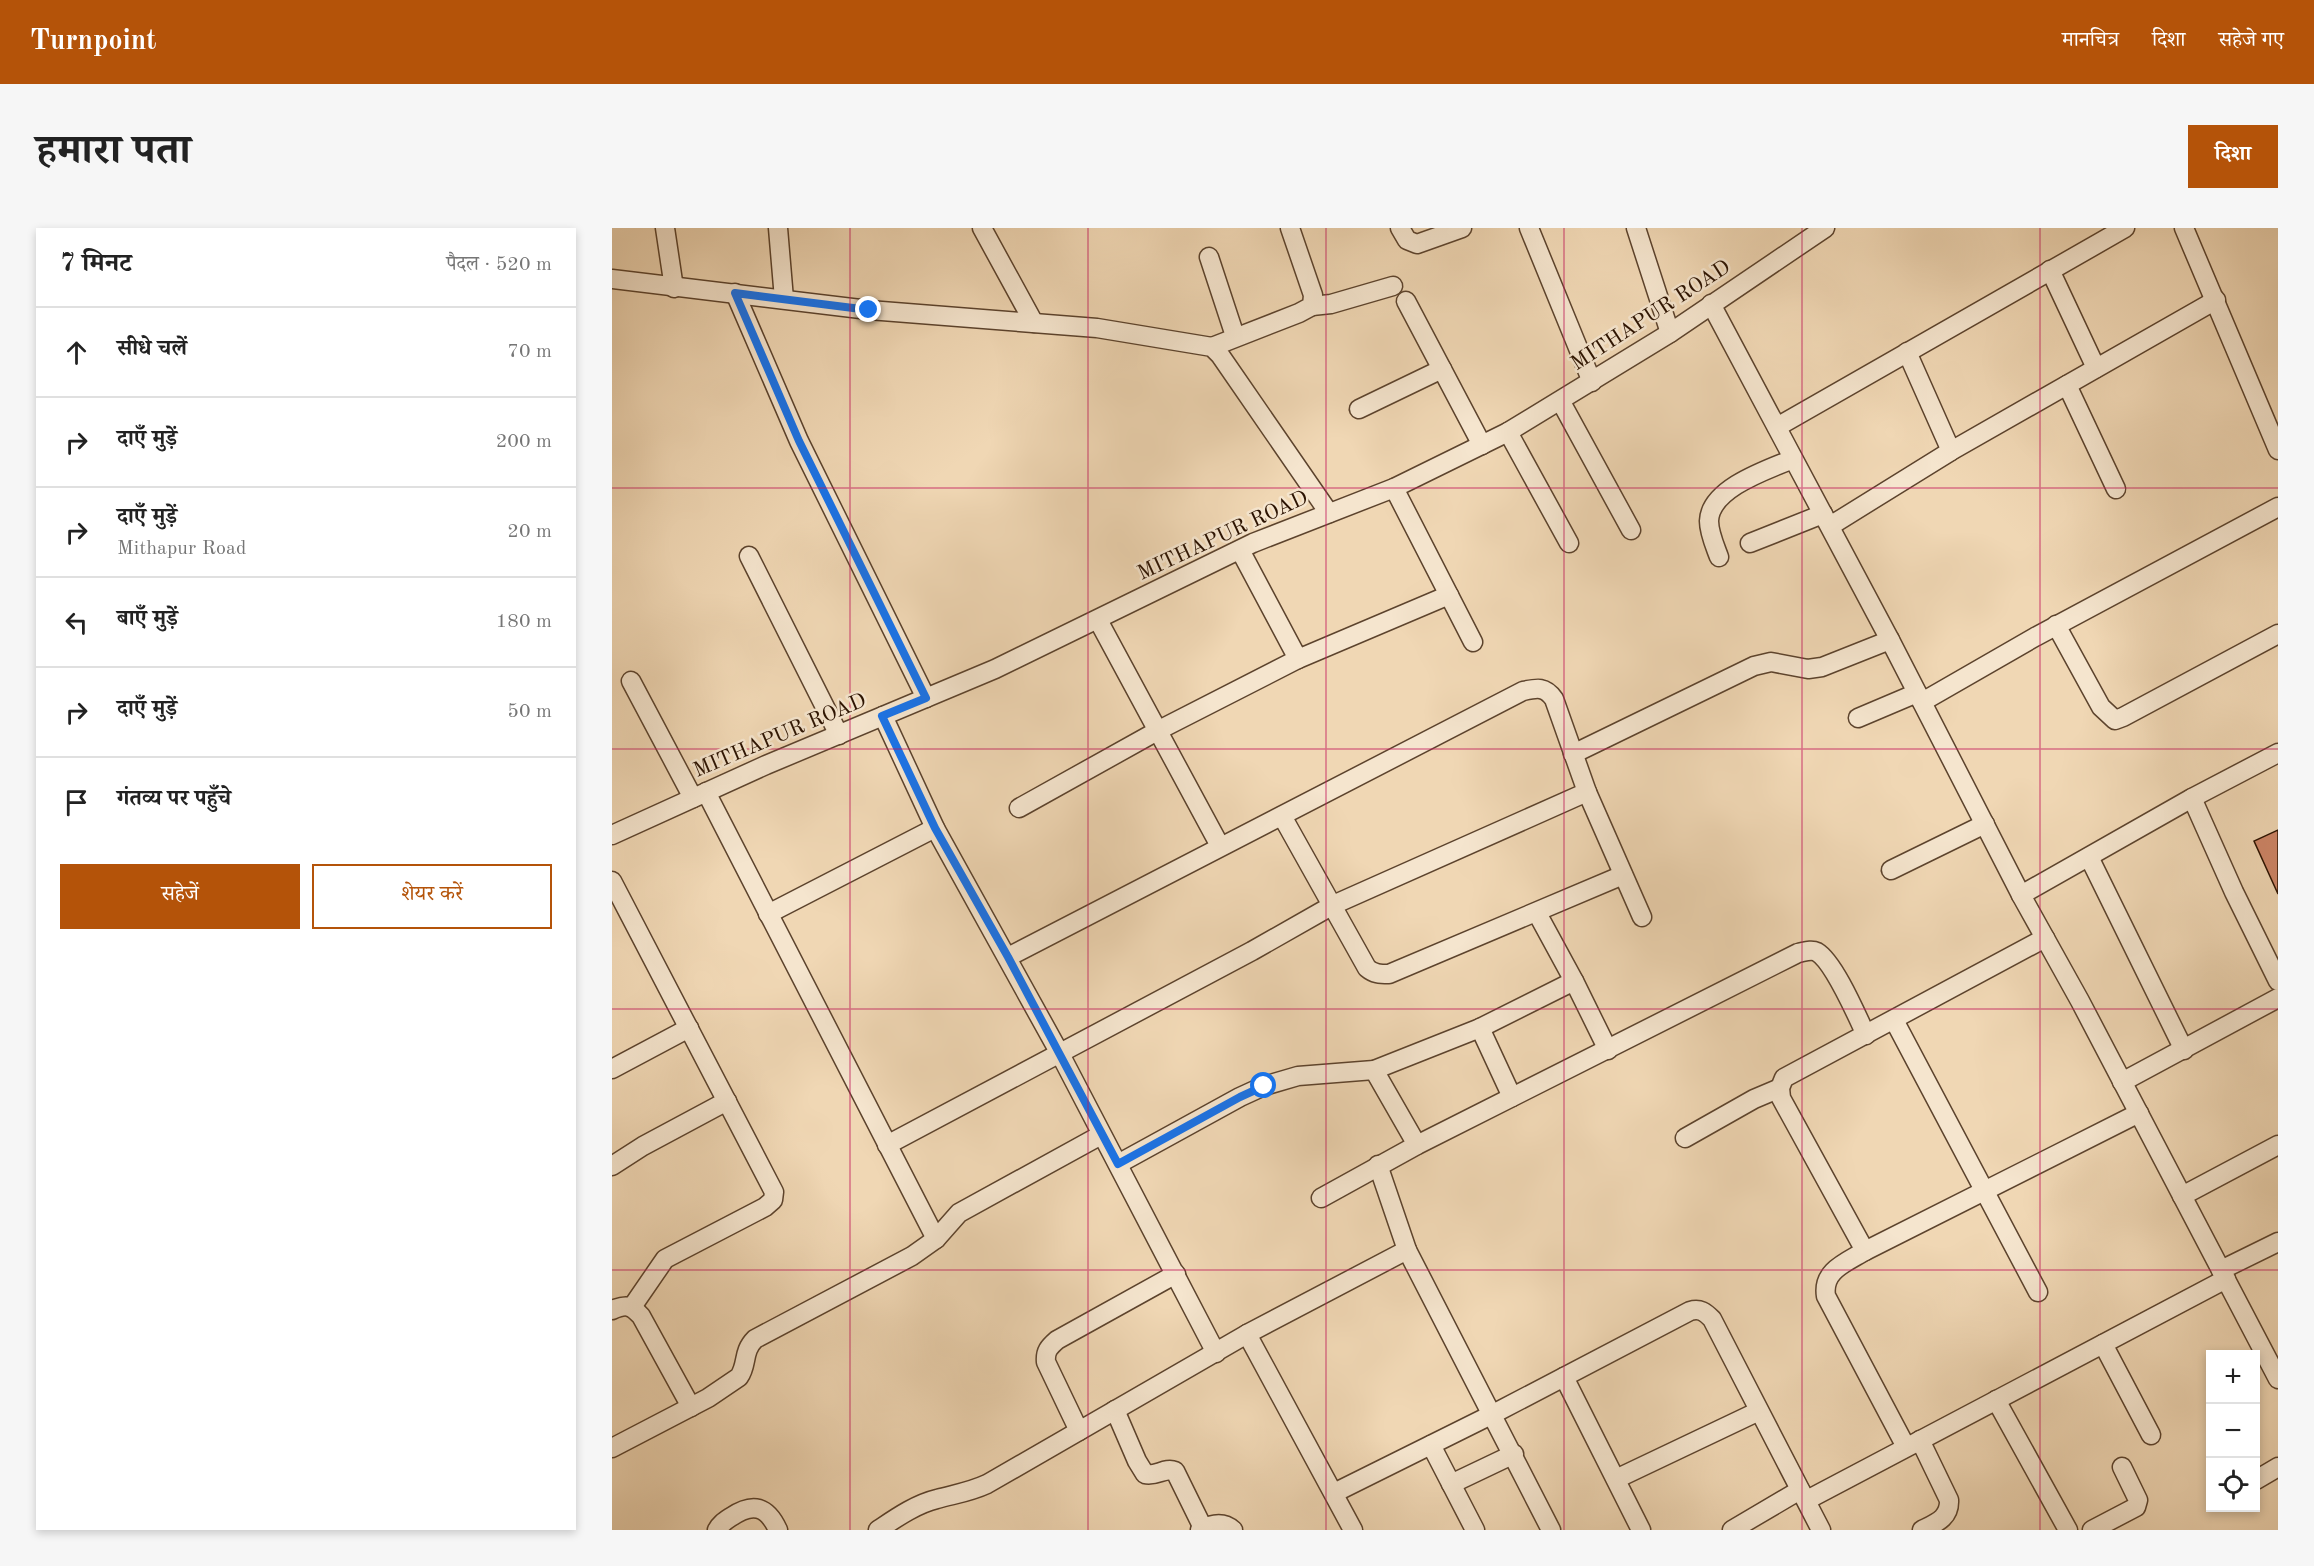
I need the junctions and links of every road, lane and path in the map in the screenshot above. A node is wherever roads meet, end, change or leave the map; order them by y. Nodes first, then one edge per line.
1 (665, 228) edge
2 (778, 228) edge
3 (982, 228) edge
4 (1290, 228) edge
5 (1400, 228) edge
6 (1462, 228) edge
7 (1529, 228) edge
8 (1636, 228) edge
9 (1825, 228) edge
10 (2125, 228) edge
11 (2184, 228) edge
12 (1209, 257) dead end
13 (2050, 270) junction
14 (612, 279) edge
15 (1394, 286) dead end
16 (674, 288) junction
17 (735, 293) junction
18 (784, 299) junction
19 (2216, 300) junction
20 (1406, 301) dead end
21 (1711, 304) junction
22 (1312, 306) junction
23 (1034, 324) junction
24 (1670, 333) junction
25 (1235, 336) junction
26 (1212, 347) junction
27 (1907, 352) junction
28 (2096, 368) junction
29 (1442, 369) junction
30 (1592, 382) junction
31 (2067, 385) junction
32 (1561, 402) junction
33 (1359, 409) dead end
34 (1777, 427) junction
35 (1508, 432) junction
36 (1482, 445) junction
37 (2278, 450) edge
38 (1951, 452) junction
39 (1793, 459) junction
40 (1394, 488) junction
41 (2116, 489) dead end
42 (2278, 507) edge
43 (1329, 513) junction
44 (1826, 520) junction
45 (1632, 530) dead end
46 (1569, 543) dead end
47 (1750, 543) dead end
48 (1240, 550) junction
49 (749, 556) dead end
50 (1719, 557) dead end
51 (1449, 596) junction
52 (1098, 620) junction
53 (2056, 625) junction
54 (2278, 634) edge
55 (1890, 640) junction
56 (1473, 642) dead end
57 (1298, 659) junction
58 (631, 681) dead end
59 (1919, 697) junction
60 (926, 698) junction
61 (882, 716) junction
62 (1858, 718) dead end
63 (1159, 729) junction
64 (838, 735) junction
65 (2278, 753) edge
66 (1573, 754) junction
67 (1587, 792) junction
68 (699, 795) junction
69 (2192, 798) junction
70 (1019, 808) dead end
71 (1282, 816) junction
72 (1985, 824) junction
73 (935, 828) junction
74 (612, 835) edge
75 (1220, 846) junction
76 (2089, 857) junction
77 (1891, 870) dead end
78 (1623, 875) junction
79 (612, 881) edge
80 (2021, 895) junction
81 (1333, 905) junction
82 (1537, 913) junction
83 (768, 914) junction
84 (1642, 917) dead end
85 (2045, 938) junction
86 (1008, 957) junction
87 (1574, 981) junction
88 (2278, 981) edge
89 (2278, 998) edge
90 (1894, 1020) junction
91 (688, 1028) junction
92 (1479, 1028) junction
93 (1866, 1035) junction
94 (1608, 1050) junction
95 (2184, 1050) junction
96 (1059, 1052) junction
97 (612, 1069) edge
98 (1374, 1070) junction
99 (2122, 1082) junction
100 (1780, 1088) junction
101 (1512, 1097) junction
102 (727, 1101) junction
103 (2139, 1113) junction
104 (1101, 1135) junction
105 (1685, 1138) dead end
106 (2278, 1144) edge
107 (887, 1145) junction
108 (1417, 1145) junction
109 (1118, 1164) junction
110 (1378, 1165) junction
111 (612, 1166) edge
112 (1984, 1191) junction
113 (2182, 1196) junction
114 (1321, 1198) dead end
115 (936, 1239) junction
116 (2278, 1242) edge
117 (1407, 1250) junction
118 (1865, 1251) junction
119 (1176, 1274) junction
120 (2224, 1275) junction
121 (2038, 1292) dead end
122 (632, 1307) junction
123 (612, 1310) edge
124 (1247, 1335) junction
125 (2103, 1344) junction
126 (1216, 1353) junction
127 (1564, 1377) junction
128 (2278, 1379) edge
129 (1996, 1400) junction
130 (691, 1407) junction
131 (1116, 1410) junction
132 (1759, 1411) junction
133 (1493, 1414) junction
134 (1079, 1431) junction
135 (2151, 1435) dead end
136 (1913, 1444) junction
137 (1431, 1445) junction
138 (612, 1448) edge
139 (1514, 1454) junction
140 (2122, 1467) dead end
141 (2278, 1467) edge
142 (2260, 1478) edge
143 (1616, 1479) junction
144 (1451, 1484) junction
145 (1334, 1493) junction
146 (1804, 1495) junction
147 (899, 1524) edge
148 (1201, 1529) edge
149 (2098, 1529) edge
150 (717, 1530) edge
151 (778, 1530) edge
152 (878, 1530) edge
153 (1233, 1530) edge
154 (1353, 1530) edge
155 (1475, 1530) edge
156 (1551, 1530) edge
157 (1641, 1530) edge
158 (1732, 1530) edge
159 (1821, 1530) edge
160 (1922, 1530) edge
161 (2068, 1530) edge

1 - 16 street
2 - 18 street
3 - 23 street
4 - 22 street
5 - 6 street
7 - 30 street
8 - 24 street
9 - 21 street, MITHAPUR ROAD
10 - 13 street
11 - 19 street
12 - 25 street
13 - 27 street
13 - 28 street
14 - 16 street
15 - 22 street
16 - 17 street
17 - 18 street
17 - 60 street
18 - 23 street
19 - 28 street
19 - 37 street
20 - 29 street
21 - 24 street, MITHAPUR ROAD
21 - 34 street
22 - 25 street
23 - 26 street
24 - 30 street, MITHAPUR ROAD
25 - 26 street
26 - 43 street
27 - 34 street
27 - 38 street
28 - 31 street
29 - 33 street
29 - 36 street
30 - 32 street, MITHAPUR ROAD
31 - 38 street
31 - 41 street
32 - 35 street, MITHAPUR ROAD
32 - 45 street
34 - 39 street
35 - 36 street, MITHAPUR ROAD
35 - 46 street
36 - 40 street, MITHAPUR ROAD
38 - 44 street
39 - 44 street
39 - 50 street
40 - 43 street, MITHAPUR ROAD
40 - 51 street
42 - 53 street
43 - 48 street, MITHAPUR ROAD
44 - 47 street
44 - 55 street
48 - 52 street, MITHAPUR ROAD
48 - 57 street
49 - 64 street
51 - 56 street
51 - 57 street
52 - 60 street, MITHAPUR ROAD
52 - 63 street
53 - 54 street
53 - 59 street
55 - 59 street
55 - 66 street
57 - 63 street
58 - 68 street
59 - 62 street
59 - 72 street
60 - 61 street, MITHAPUR ROAD
61 - 64 street, MITHAPUR ROAD
61 - 73 street
63 - 70 street
63 - 75 street
64 - 68 street, MITHAPUR ROAD
65 - 69 street
66 - 67 street
66 - 71 street
67 - 78 street
67 - 81 street
68 - 74 street, MITHAPUR ROAD
68 - 83 street
69 - 76 street
69 - 88 street
71 - 75 street
71 - 81 street
72 - 77 street
72 - 80 street
73 - 83 street
73 - 86 street
75 - 86 street
76 - 80 street
76 - 95 street
78 - 82 street
78 - 84 street
79 - 91 street
80 - 85 street
81 - 82 street
81 - 96 street
82 - 87 street
83 - 107 street
85 - 90 street
85 - 99 street
86 - 96 street
87 - 92 street
87 - 94 street
89 - 95 street
90 - 93 street
90 - 112 street
91 - 97 street
91 - 102 street
92 - 98 street
92 - 101 street
93 - 94 street
93 - 100 street
94 - 101 street
95 - 99 street
96 - 104 street
96 - 107 street
98 - 108 street
98 - 109 street
99 - 103 street
100 - 105 street
100 - 118 street
101 - 108 street
102 - 111 street
102 - 122 street
103 - 112 street
103 - 113 street
104 - 109 street
104 - 115 street
106 - 113 street
107 - 115 street
108 - 110 street
109 - 119 street
110 - 114 street
110 - 117 street
112 - 118 street
112 - 121 street
113 - 120 street
115 - 130 street
116 - 120 street
117 - 124 street
117 - 133 street
118 - 136 street
119 - 126 street
119 - 134 street
120 - 125 street
120 - 128 street
122 - 123 street
122 - 130 street
124 - 126 street
124 - 145 street
125 - 129 street
125 - 135 street
126 - 131 street
127 - 132 street
127 - 133 street
127 - 143 street
129 - 136 street
129 - 161 street
130 - 138 street
131 - 134 street
131 - 148 street
132 - 143 street
132 - 146 street
133 - 137 street
133 - 139 street
134 - 147 street
136 - 146 street
136 - 160 street
137 - 144 street
137 - 145 street
139 - 144 street
139 - 156 street
140 - 149 street
141 - 142 street
143 - 157 street
144 - 155 street
145 - 154 street
146 - 158 street
146 - 159 street
147 - 152 street
148 - 153 street
150 - 151 street

